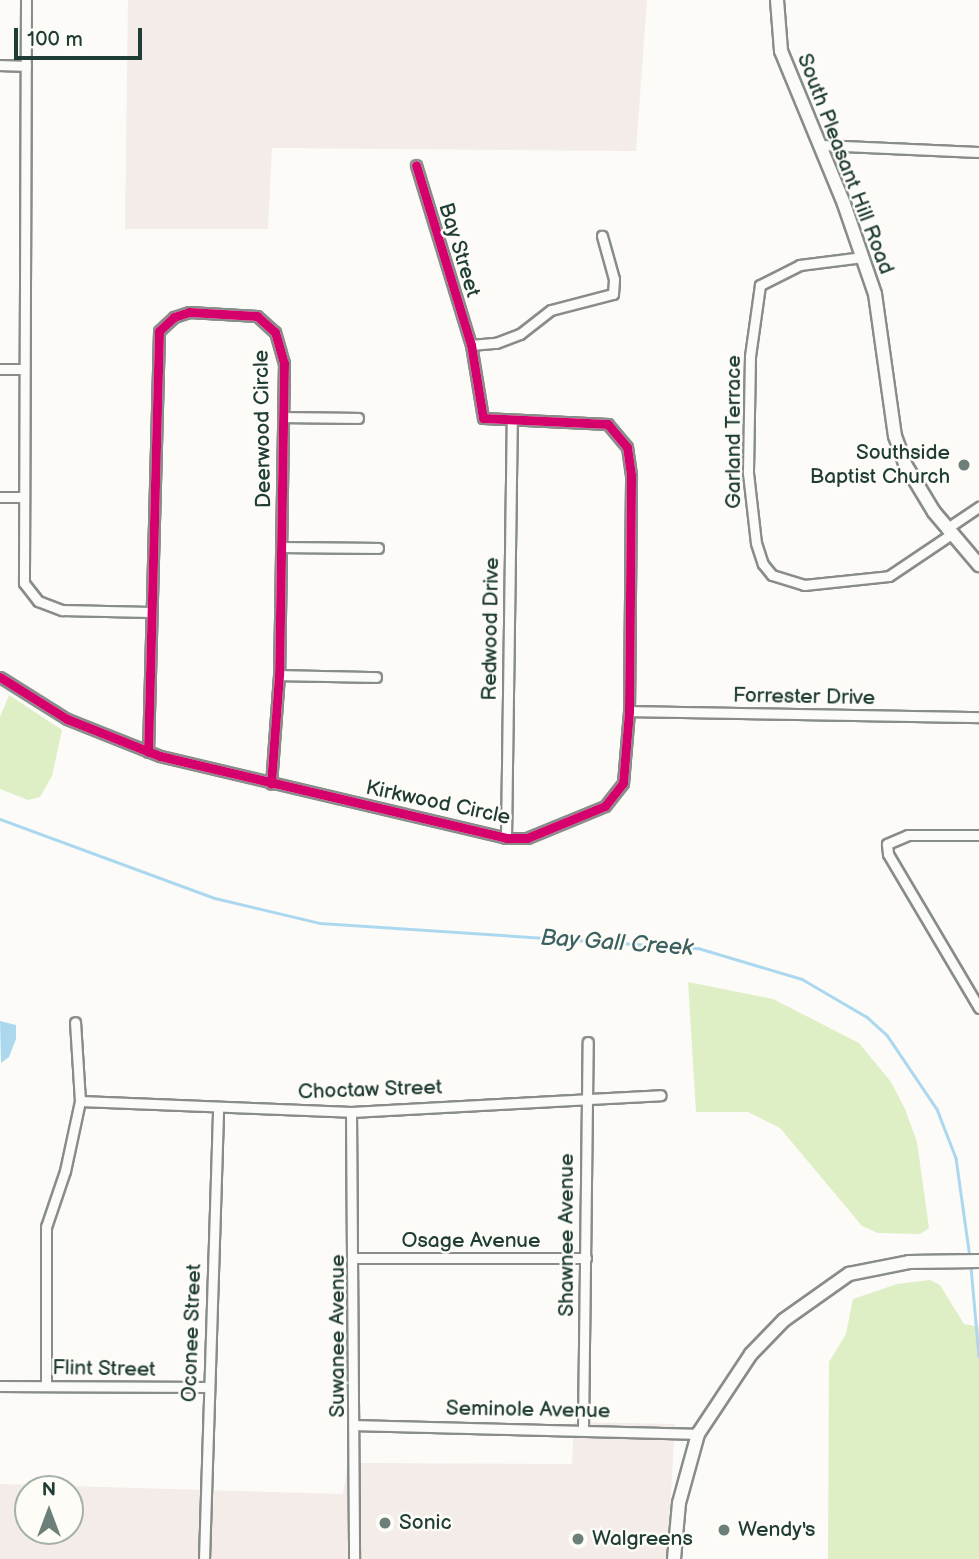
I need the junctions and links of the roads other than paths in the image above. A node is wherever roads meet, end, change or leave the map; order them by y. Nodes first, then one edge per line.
1 (26, 0) edge
2 (777, 0) edge
3 (0, 65) edge
4 (26, 65) junction
5 (820, 145) junction
6 (979, 152) edge
7 (416, 165) dead end
8 (602, 236) dead end
9 (863, 257) junction
10 (471, 345) junction
11 (0, 369) edge
12 (23, 369) junction
13 (283, 417) junction
14 (358, 418) dead end
15 (512, 421) junction
16 (0, 497) edge
17 (21, 497) junction
18 (979, 507) edge
19 (948, 532) junction
20 (282, 547) junction
21 (378, 548) dead end
22 (979, 565) edge
23 (150, 612) junction
24 (279, 675) junction
25 (0, 677) edge
26 (376, 677) dead end
27 (629, 711) junction
28 (979, 717) edge
29 (148, 752) junction
30 (271, 783) junction
31 (979, 835) edge
32 (506, 838) junction
33 (979, 1008) edge
34 (75, 1022) dead end
35 (589, 1042) dead end
36 (661, 1095) dead end
37 (585, 1097) junction
38 (80, 1101) junction
39 (218, 1108) junction
40 (351, 1112) junction
41 (356, 1258) junction
42 (586, 1258) junction
43 (979, 1261) edge
44 (0, 1386) edge
45 (46, 1386) junction
46 (207, 1387) junction
47 (356, 1425) junction
48 (583, 1428) junction
49 (698, 1434) junction
50 (204, 1559) edge
51 (354, 1559) edge
52 (674, 1559) edge

1 - 4 street
2 - 5 street, South Pleasant Hill Road
3 - 4 street
4 - 12 street
5 - 6 street
5 - 9 street, South Pleasant Hill Road
7 - 10 street, Bay Street
8 - 10 street
9 - 19 street, South Pleasant Hill Road
9 - 19 street, Garland Terrace
10 - 15 street, Bay Street
11 - 12 street
12 - 17 street
13 - 14 street
13 - 20 street, Deerwood Circle
13 - 23 street, Deerwood Circle
15 - 27 street, Kirkwood Circle
15 - 32 street, Redwood Drive
16 - 17 street
17 - 23 street
18 - 19 street
19 - 22 street, South Pleasant Hill Road
20 - 21 street
20 - 24 street, Deerwood Circle
23 - 29 street, Deerwood Circle
24 - 26 street
24 - 30 street, Deerwood Circle
25 - 29 street, Kirkwood Circle
27 - 28 street, Forrester Drive
27 - 32 street, Kirkwood Circle
29 - 30 street, Kirkwood Circle
30 - 32 street, Kirkwood Circle
31 - 33 street
34 - 38 street
35 - 37 street, Shawnee Avenue
36 - 37 street, Choctaw Street
37 - 40 street, Choctaw Street
37 - 42 street, Shawnee Avenue
38 - 39 street, Choctaw Street
38 - 45 street
39 - 40 street, Choctaw Street
39 - 46 street, Oconee Street
40 - 41 street, Suwanee Avenue
41 - 42 street, Osage Avenue
41 - 47 street, Suwanee Avenue
42 - 48 street, Shawnee Avenue
43 - 49 street
44 - 45 street, Flint Street
45 - 46 street, Flint Street
46 - 50 street, Oconee Street
47 - 48 street, Seminole Avenue
47 - 51 street, Suwanee Avenue
48 - 49 street, Seminole Avenue
49 - 52 street

